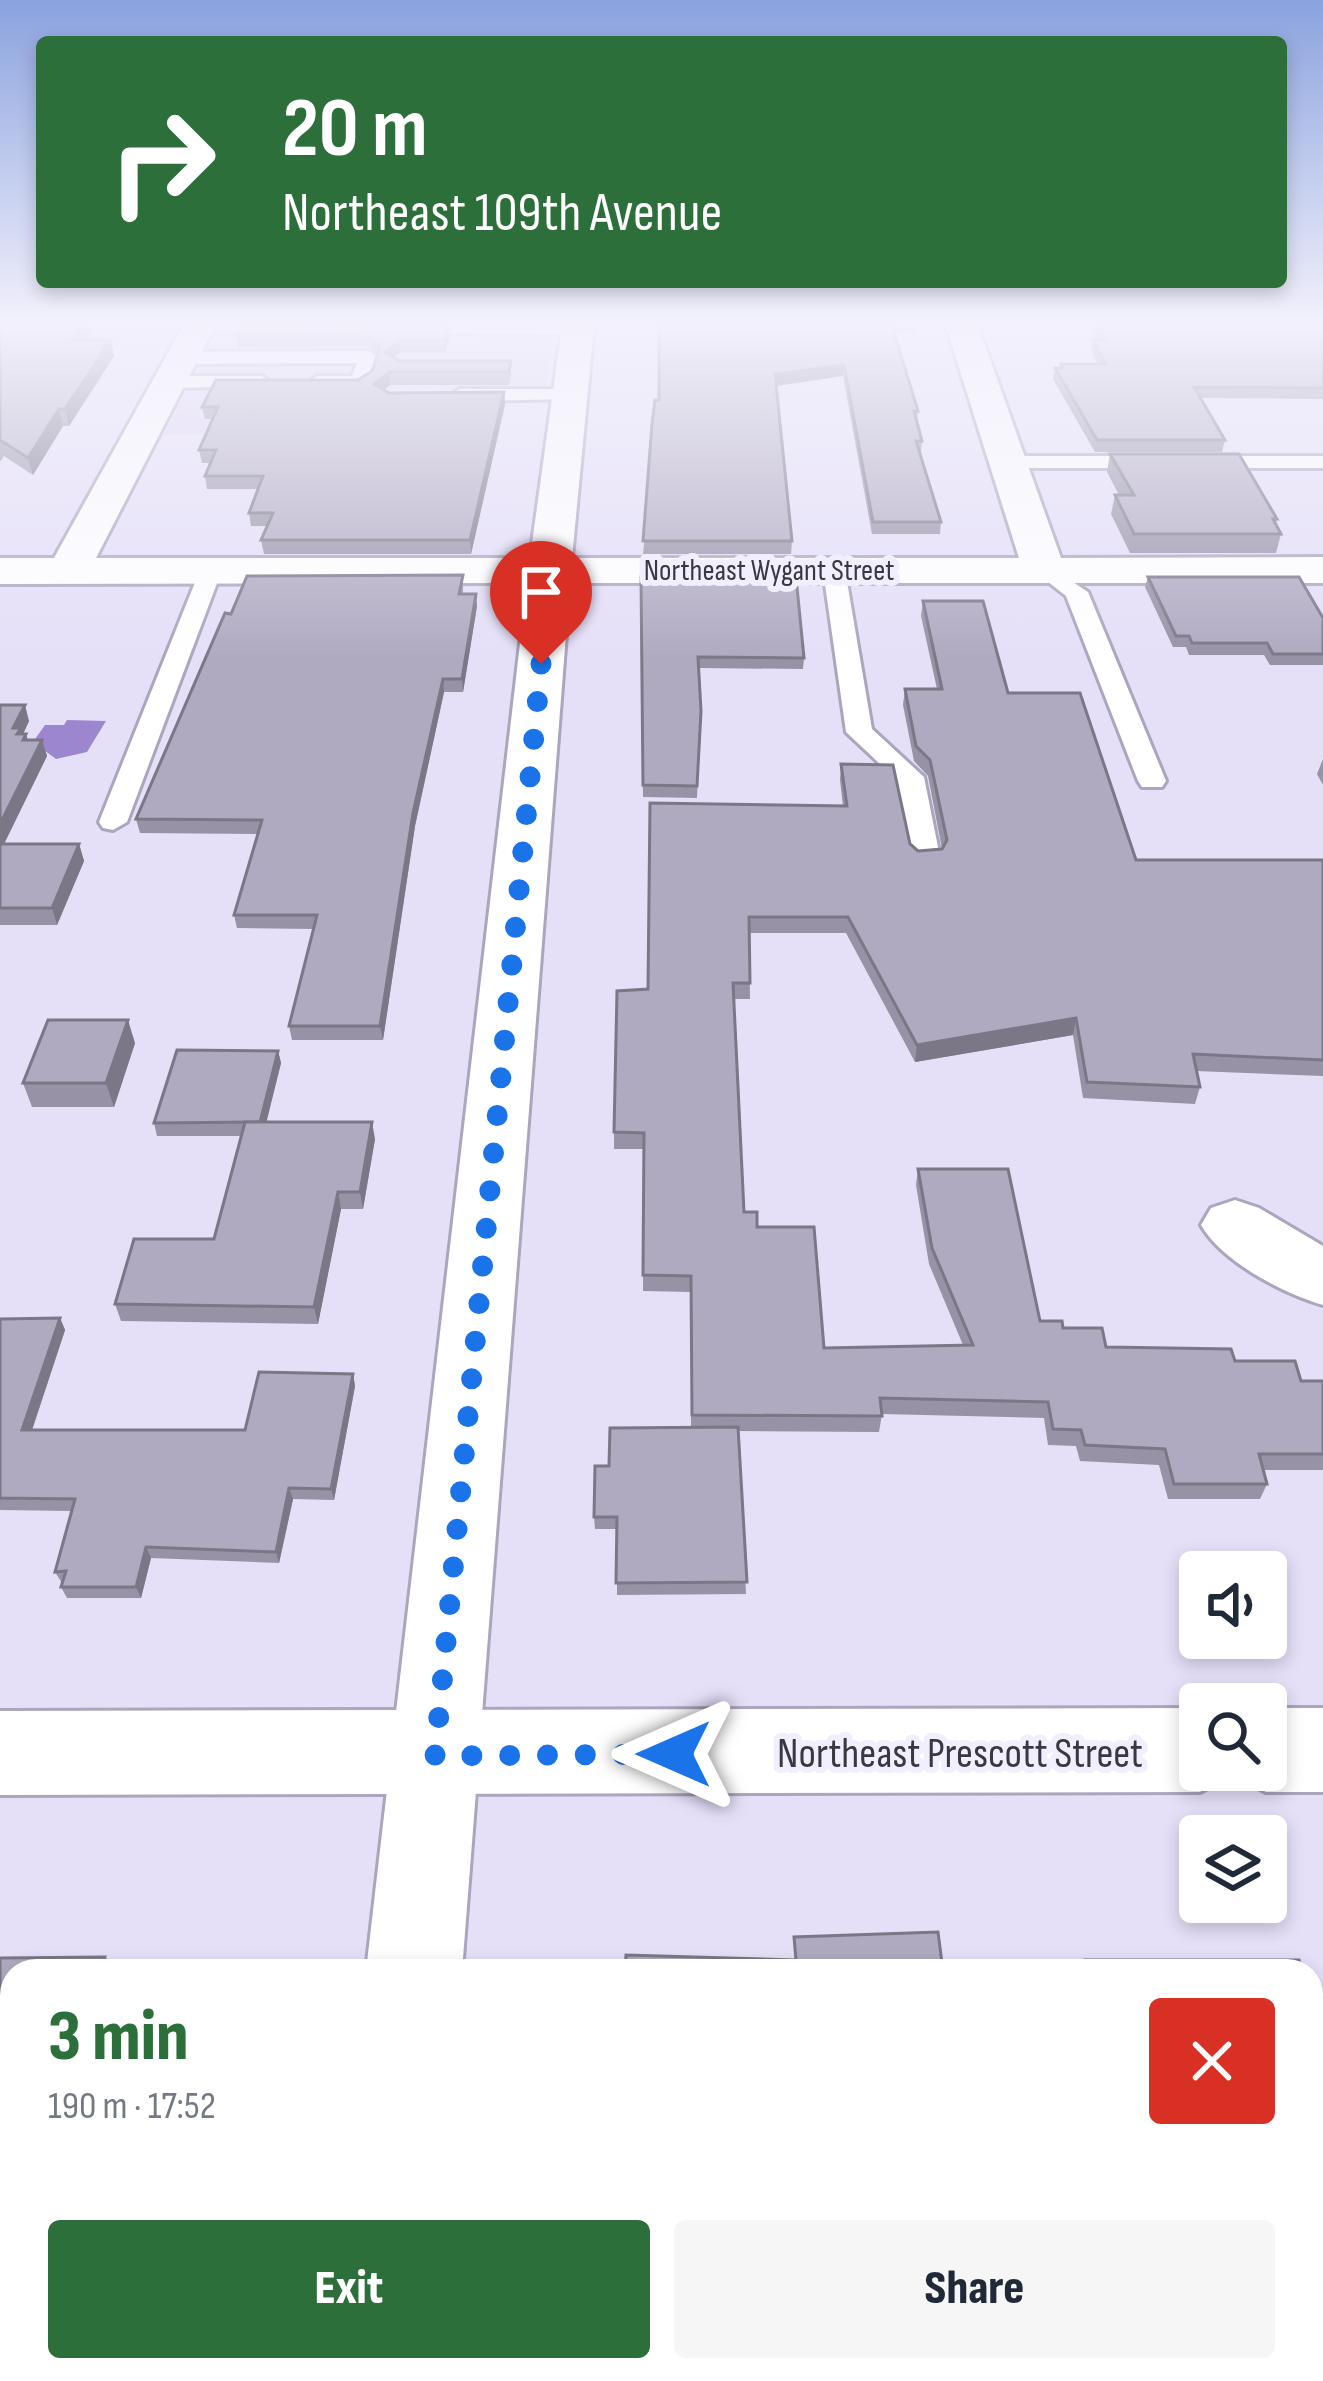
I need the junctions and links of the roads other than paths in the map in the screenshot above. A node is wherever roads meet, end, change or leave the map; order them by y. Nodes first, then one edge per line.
1 (139, 437) edge
2 (565, 437) edge
3 (998, 437) edge
4 (1006, 462) junction
5 (1323, 462) edge
6 (550, 569) junction
7 (211, 570) junction
8 (834, 570) junction
9 (1323, 570) edge
10 (0, 571) edge
11 (68, 571) junction
12 (1044, 571) junction
13 (1152, 781) dead end
14 (113, 822) dead end
15 (926, 857) edge
16 (1235, 1225) dead end
17 (1323, 1279) edge
18 (1179, 1750) edge
19 (1287, 1750) edge
20 (1323, 1750) edge
21 (0, 1753) edge
22 (435, 1756) junction
23 (415, 1959) edge

1 - 11 street
2 - 6 street
3 - 4 street
4 - 5 lane
4 - 12 street
6 - 7 street, Northeast Wygant Street
6 - 8 street, Northeast Wygant Street
6 - 22 street
7 - 11 street, Northeast Wygant Street
7 - 14 lane
8 - 12 street, Northeast Wygant Street
8 - 15 lane
9 - 12 street, Northeast Wygant Street
10 - 11 street, Northeast Wygant Street
12 - 13 lane
16 - 17 street
18 - 22 street, Northeast Prescott Street
19 - 20 street
21 - 22 street, Northeast Prescott Street
22 - 23 street

